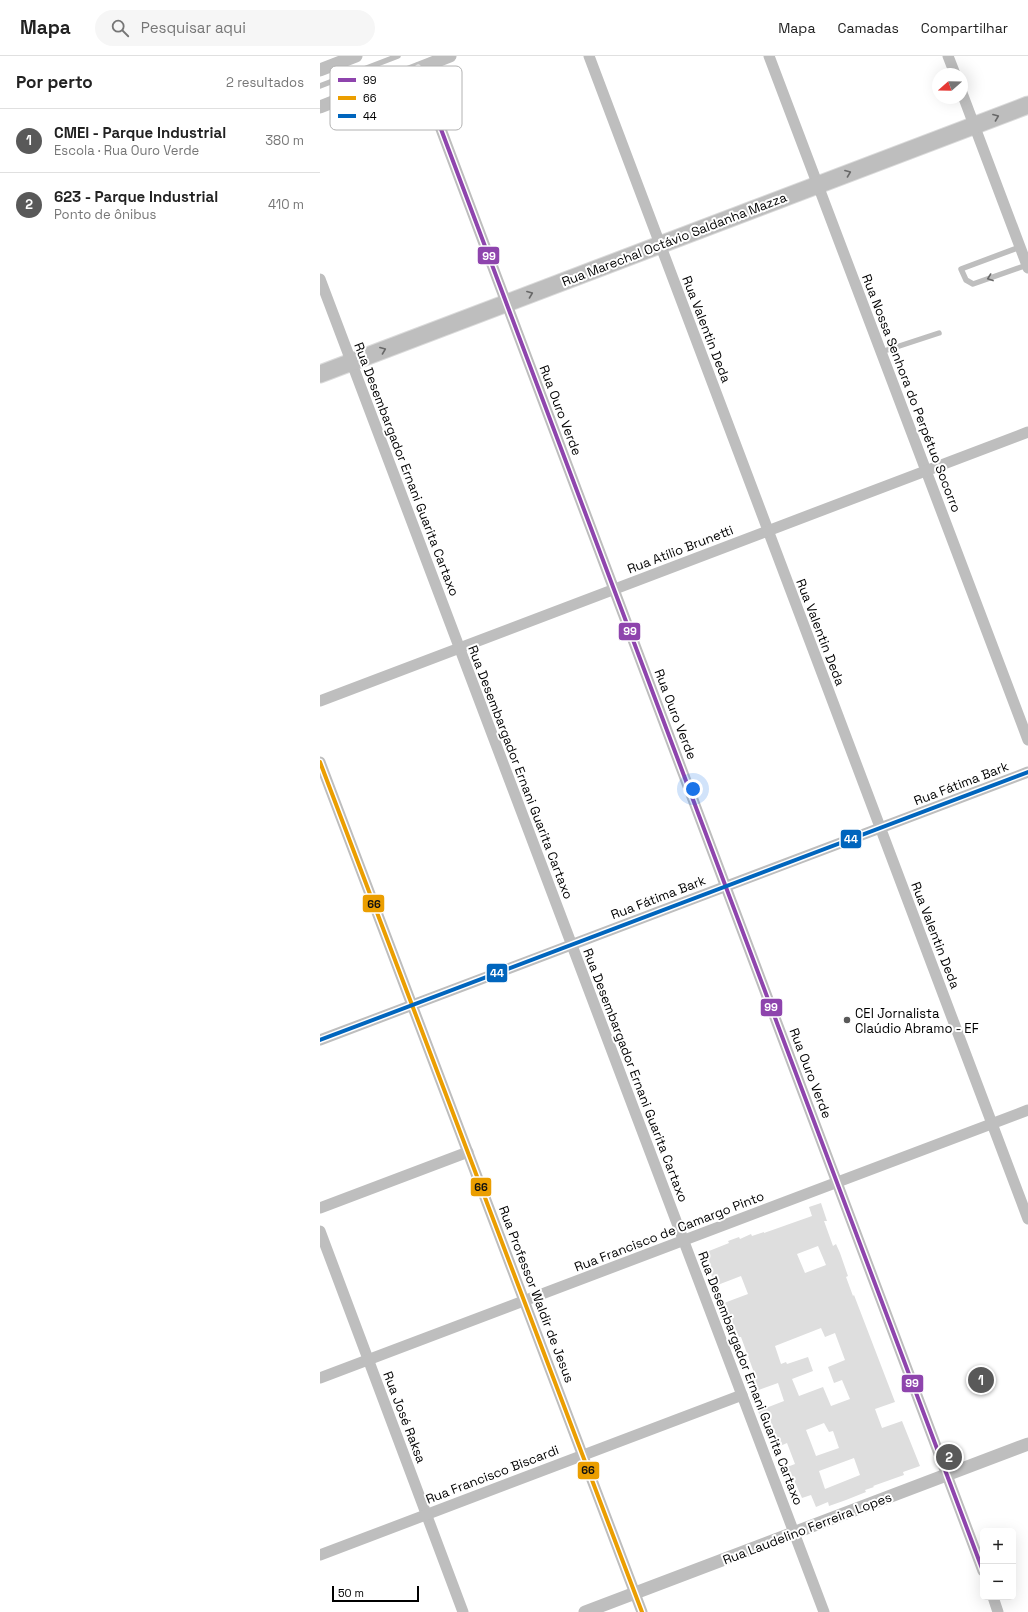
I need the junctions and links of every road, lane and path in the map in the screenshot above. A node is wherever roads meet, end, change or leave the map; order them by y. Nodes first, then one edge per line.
1 (356, 56) edge
2 (398, 56) edge
3 (450, 56) edge
4 (589, 56) edge
5 (769, 56) edge
6 (948, 56) edge
7 (330, 66) edge
8 (330, 66) edge
9 (372, 66) edge
10 (423, 66) edge
11 (953, 68) edge
12 (320, 70) edge
13 (330, 82) edge
14 (320, 86) edge
15 (330, 103) edge
16 (966, 104) edge
17 (1028, 105) edge
18 (320, 107) edge
19 (974, 126) junction
20 (441, 130) edge
21 (818, 185) junction
22 (660, 245) junction
23 (1020, 246) junction
24 (1027, 267) edge
25 (320, 279) edge
26 (506, 303) junction
27 (939, 333) dead end
28 (882, 352) junction
29 (351, 362) junction
30 (320, 374) edge
31 (1028, 432) edge
32 (926, 470) junction
33 (768, 530) junction
34 (614, 589) junction
35 (460, 648) junction
36 (320, 701) edge
37 (1028, 740) edge
38 (320, 762) edge
39 (1028, 772) edge
40 (880, 828) junction
41 (726, 887) junction
42 (572, 945) junction
43 (412, 1005) junction
44 (320, 1040) edge
45 (1028, 1110) edge
46 (992, 1124) junction
47 (468, 1152) junction
48 (837, 1182) junction
49 (320, 1208) edge
50 (1028, 1219) edge
51 (320, 1231) edge
52 (684, 1240) junction
53 (524, 1300) junction
54 (368, 1360) junction
55 (320, 1378) edge
56 (742, 1395) junction
57 (1028, 1444) edge
58 (583, 1455) junction
59 (947, 1475) junction
60 (426, 1514) junction
61 (794, 1533) junction
62 (320, 1554) edge
63 (980, 1564) edge
64 (635, 1593) junction
65 (994, 1600) edge
66 (463, 1612) edge
67 (585, 1612) edge
68 (642, 1612) edge
69 (824, 1612) edge
70 (998, 1612) edge

1 - 7 street
2 - 9 lane
3 - 10 street
4 - 22 street, Rua Valentin Deda
5 - 21 street, Rua Nossa Senhora do Perpétuo Socorro
6 - 11 street
8 - 12 street
13 - 14 lane
15 - 18 street
16 - 19 street
19 -> 17 main road, Rua Marechal Octávio Saldanha Mazza
21 -> 19 main road, Rua Marechal Octávio Saldanha Mazza
19 - 23 street
20 - 26 street, Rua Ouro Verde
21 - 22 main road, Rua Marechal Octávio Saldanha Mazza
21 - 28 street, Rua Nossa Senhora do Perpétuo Socorro
26 -> 22 main road, Rua Marechal Octávio Saldanha Mazza
22 - 33 street, Rua Valentin Deda
23 - 24 street
24 -> 23 lane
25 - 29 street, Rua Desembargador Ernani Guarita Cartaxo
29 -> 26 main road, Rua Marechal Octávio Saldanha Mazza
26 - 34 street, Rua Ouro Verde
27 - 28 lane
28 - 32 street, Rua Nossa Senhora do Perpétuo Socorro
29 - 30 main road, Rua Marechal Octávio Saldanha Mazza
29 - 35 street, Rua Desembargador Ernani Guarita Cartaxo
31 - 32 street, Rua Atílio Brunetti
32 - 33 street, Rua Atílio Brunetti
32 - 37 street, Rua Nossa Senhora do Perpétuo Socorro
33 - 34 street, Rua Atílio Brunetti
33 - 40 street, Rua Valentin Deda
34 - 35 street, Rua Atílio Brunetti
34 - 41 street, Rua Ouro Verde
35 - 36 street, Rua Atílio Brunetti
35 - 42 street, Rua Desembargador Ernani Guarita Cartaxo
38 - 43 street, Rua Professor Waldir de Jesus
39 - 40 street, Rua Fátima Bark
40 - 41 street, Rua Fátima Bark
40 - 46 street, Rua Valentin Deda
41 - 42 street, Rua Fátima Bark
41 - 48 street, Rua Ouro Verde
42 - 43 street, Rua Fátima Bark
42 - 52 street, Rua Desembargador Ernani Guarita Cartaxo
43 - 44 street, Rua Fátima Bark
43 - 47 street, Rua Professor Waldir de Jesus
45 - 46 street, Rua Francisco de Camargo Pinto
46 - 48 street, Rua Francisco de Camargo Pinto
46 - 50 street, Rua Valentin Deda
47 - 49 street
47 - 53 street, Rua Professor Waldir de Jesus
48 - 52 street, Rua Francisco de Camargo Pinto
48 - 59 street, Rua Ouro Verde
51 - 54 street, Rua José Raksa
52 - 53 street, Rua Francisco de Camargo Pinto
52 - 56 street, Rua Desembargador Ernani Guarita Cartaxo
53 - 54 street, Rua Francisco de Camargo Pinto
53 - 58 street, Rua Professor Waldir de Jesus
54 - 55 street, Rua Francisco de Camargo Pinto
54 - 60 street, Rua José Raksa
56 - 58 street, Rua Francisco Biscardi
56 - 61 street, Rua Desembargador Ernani Guarita Cartaxo
57 - 59 street, Rua Laudelino Ferreira Lopes
58 - 60 street, Rua Francisco Biscardi
58 - 64 street, Rua Professor Waldir de Jesus
59 - 61 street, Rua Laudelino Ferreira Lopes
59 - 63 street, Rua Ouro Verde
60 - 62 street, Rua Francisco Biscardi
60 - 66 street, Rua José Raksa
61 - 64 street, Rua Laudelino Ferreira Lopes
61 - 69 street, Rua Desembargador Ernani Guarita Cartaxo
64 - 67 street, Rua Laudelino Ferreira Lopes
64 - 68 street, Rua Professor Waldir de Jesus
65 - 70 street

